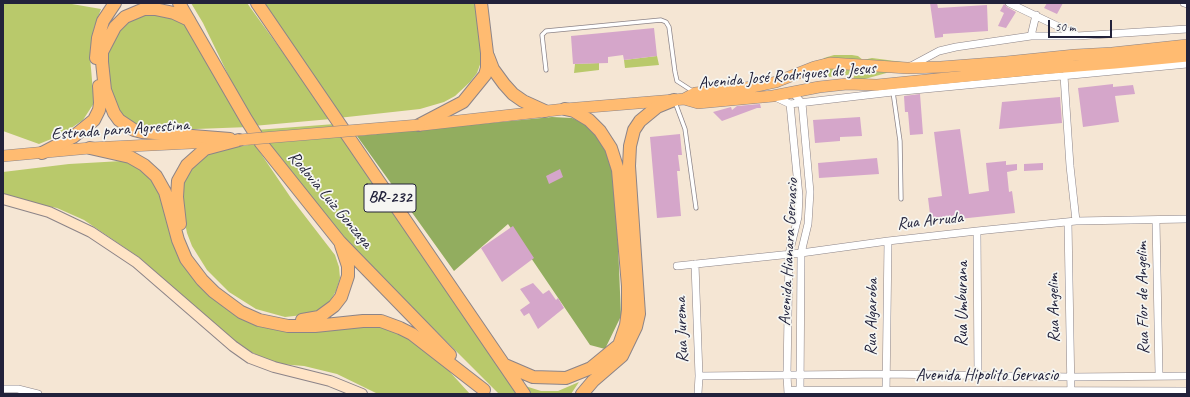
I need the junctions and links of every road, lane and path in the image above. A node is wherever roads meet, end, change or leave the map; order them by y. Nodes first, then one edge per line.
1 (115, 3) edge
2 (179, 3) edge
3 (256, 3) edge
4 (481, 3) edge
5 (1009, 3) edge
6 (1184, 3) edge
7 (1187, 4) edge
8 (1036, 15) junction
9 (189, 20) junction
10 (1187, 29) edge
11 (1031, 36) junction
12 (1077, 36) junction
13 (1187, 45) edge
14 (487, 53) junction
15 (1187, 56) edge
16 (850, 64) junction
17 (1187, 64) edge
18 (1080, 66) junction
19 (814, 67) junction
20 (907, 68) junction
21 (546, 70) dead end
22 (1064, 76) junction
23 (847, 84) junction
24 (877, 85) junction
25 (819, 87) junction
26 (792, 92) junction
27 (893, 92) junction
28 (696, 93) junction
29 (773, 96) junction
30 (679, 99) junction
31 (802, 103) junction
32 (790, 104) junction
33 (565, 109) junction
34 (545, 111) junction
35 (419, 125) junction
36 (239, 140) junction
37 (90, 148) junction
38 (42, 153) junction
39 (3, 156) edge
40 (901, 198) dead end
41 (3, 199) edge
42 (696, 208) dead end
43 (1187, 219) edge
44 (1156, 220) junction
45 (1076, 221) junction
46 (1068, 222) junction
47 (977, 231) junction
48 (888, 241) junction
49 (340, 242) junction
50 (801, 253) junction
51 (789, 254) junction
52 (695, 264) junction
53 (676, 266) dead end
54 (504, 365) junction
55 (886, 374) junction
56 (787, 375) junction
57 (800, 375) junction
58 (1159, 375) junction
59 (699, 376) junction
60 (978, 376) junction
61 (1187, 376) edge
62 (1071, 377) junction
63 (3, 389) edge
64 (1187, 391) edge
65 (486, 392) edge
66 (788, 392) edge
67 (800, 392) edge
68 (978, 392) edge
69 (1071, 392) edge
70 (886, 393) edge
71 (1159, 393) edge
72 (38, 394) edge
73 (362, 394) edge
74 (524, 394) edge
75 (582, 394) edge
76 (698, 394) edge

1 - 38 highway
2 - 9 highway, Rodovia Luiz Gonzaga
3 - 54 highway, BR-232
4 - 14 highway
5 - 8 street
6 - 7 street
8 - 11 street
8 - 12 street
9 - 36 highway
9 - 49 highway, Rodovia Luiz Gonzaga
10 - 12 street
11 - 12 street
11 - 20 street
13 - 20 main road, Avenida José Rodrigues de Jesus
14 - 34 highway
14 - 35 highway
15 - 18 main road, Avenida José Rodrigues de Jesus
16 - 19 main road, Avenida José Rodrigues de Jesus
16 - 20 main road, Avenida José Rodrigues de Jesus
16 - 23 main road
17 - 22 street
18 - 22 street
18 - 24 main road, Avenida José Rodrigues de Jesus
19 - 25 main road
19 - 28 main road, Avenida José Rodrigues de Jesus
21 - 28 lane
22 - 27 street
22 - 45 street
23 - 24 main road, Avenida José Rodrigues de Jesus
23 - 25 main road, Avenida José Rodrigues de Jesus
24 - 27 lane
25 - 26 main road, Avenida José Rodrigues de Jesus
26 - 29 main road, Avenida José Rodrigues de Jesus
26 - 31 street
27 - 31 street
27 - 40 lane
28 - 30 main road, Avenida José Rodrigues de Jesus
29 - 30 main road, Avenida José Rodrigues de Jesus
29 - 32 street
30 - 33 main road, Estrada para Agrestina
30 - 42 lane
30 - 75 highway
31 - 32 street
31 - 50 street, Avenida Hianara Gervasio
32 - 51 street, Avenida Hianara Gervasio
33 - 34 main road, Estrada para Agrestina
33 - 54 highway
34 - 35 main road, Estrada para Agrestina
35 - 36 main road, Estrada para Agrestina, bridge
36 - 37 main road, Estrada para Agrestina
36 - 49 highway
37 - 38 main road, Estrada para Agrestina
37 - 65 highway
38 - 39 main road, Estrada para Agrestina
41 - 73 street
43 - 44 street, Rua Arruda
44 - 45 street, Rua Arruda
44 - 58 street, Rua Flor de Angelim
45 - 46 street, Rua Arruda
46 - 47 street, Rua Arruda
46 - 62 street, Rua Angelim
47 - 48 street, Rua Arruda
47 - 60 street, Rua Umburana
48 - 50 street, Rua Arruda
48 - 55 street, Rua Algaroba
49 - 65 highway, Rodovia Luiz Gonzaga
50 - 51 street, Rua Arruda
50 - 57 street, Avenida Hianara Gervasio
51 - 52 street, Rua Arruda
51 - 56 street, Avenida Hianara Gervasio
52 - 53 street, Rua Arruda
52 - 59 street, Rua Jurema
54 - 74 highway, BR-232
55 - 57 street
55 - 60 street
55 - 70 street, Rua Algaroba
56 - 57 street
56 - 59 street
56 - 66 street, Avenida Hianara Gervasio
57 - 67 street, Avenida Hianara Gervasio
58 - 61 street
58 - 62 street
59 - 76 street, Rua Jurema
60 - 62 street
62 - 69 street, Rua Angelim
63 - 72 street
64 - 71 street, Avenida Hipolito Gervasio
66 - 67 street, Avenida Hipolito Gervasio
67 - 70 street, Avenida Hipolito Gervasio
68 - 69 street, Avenida Hipolito Gervasio
68 - 70 street, Avenida Hipolito Gervasio
69 - 71 street, Avenida Hipolito Gervasio

